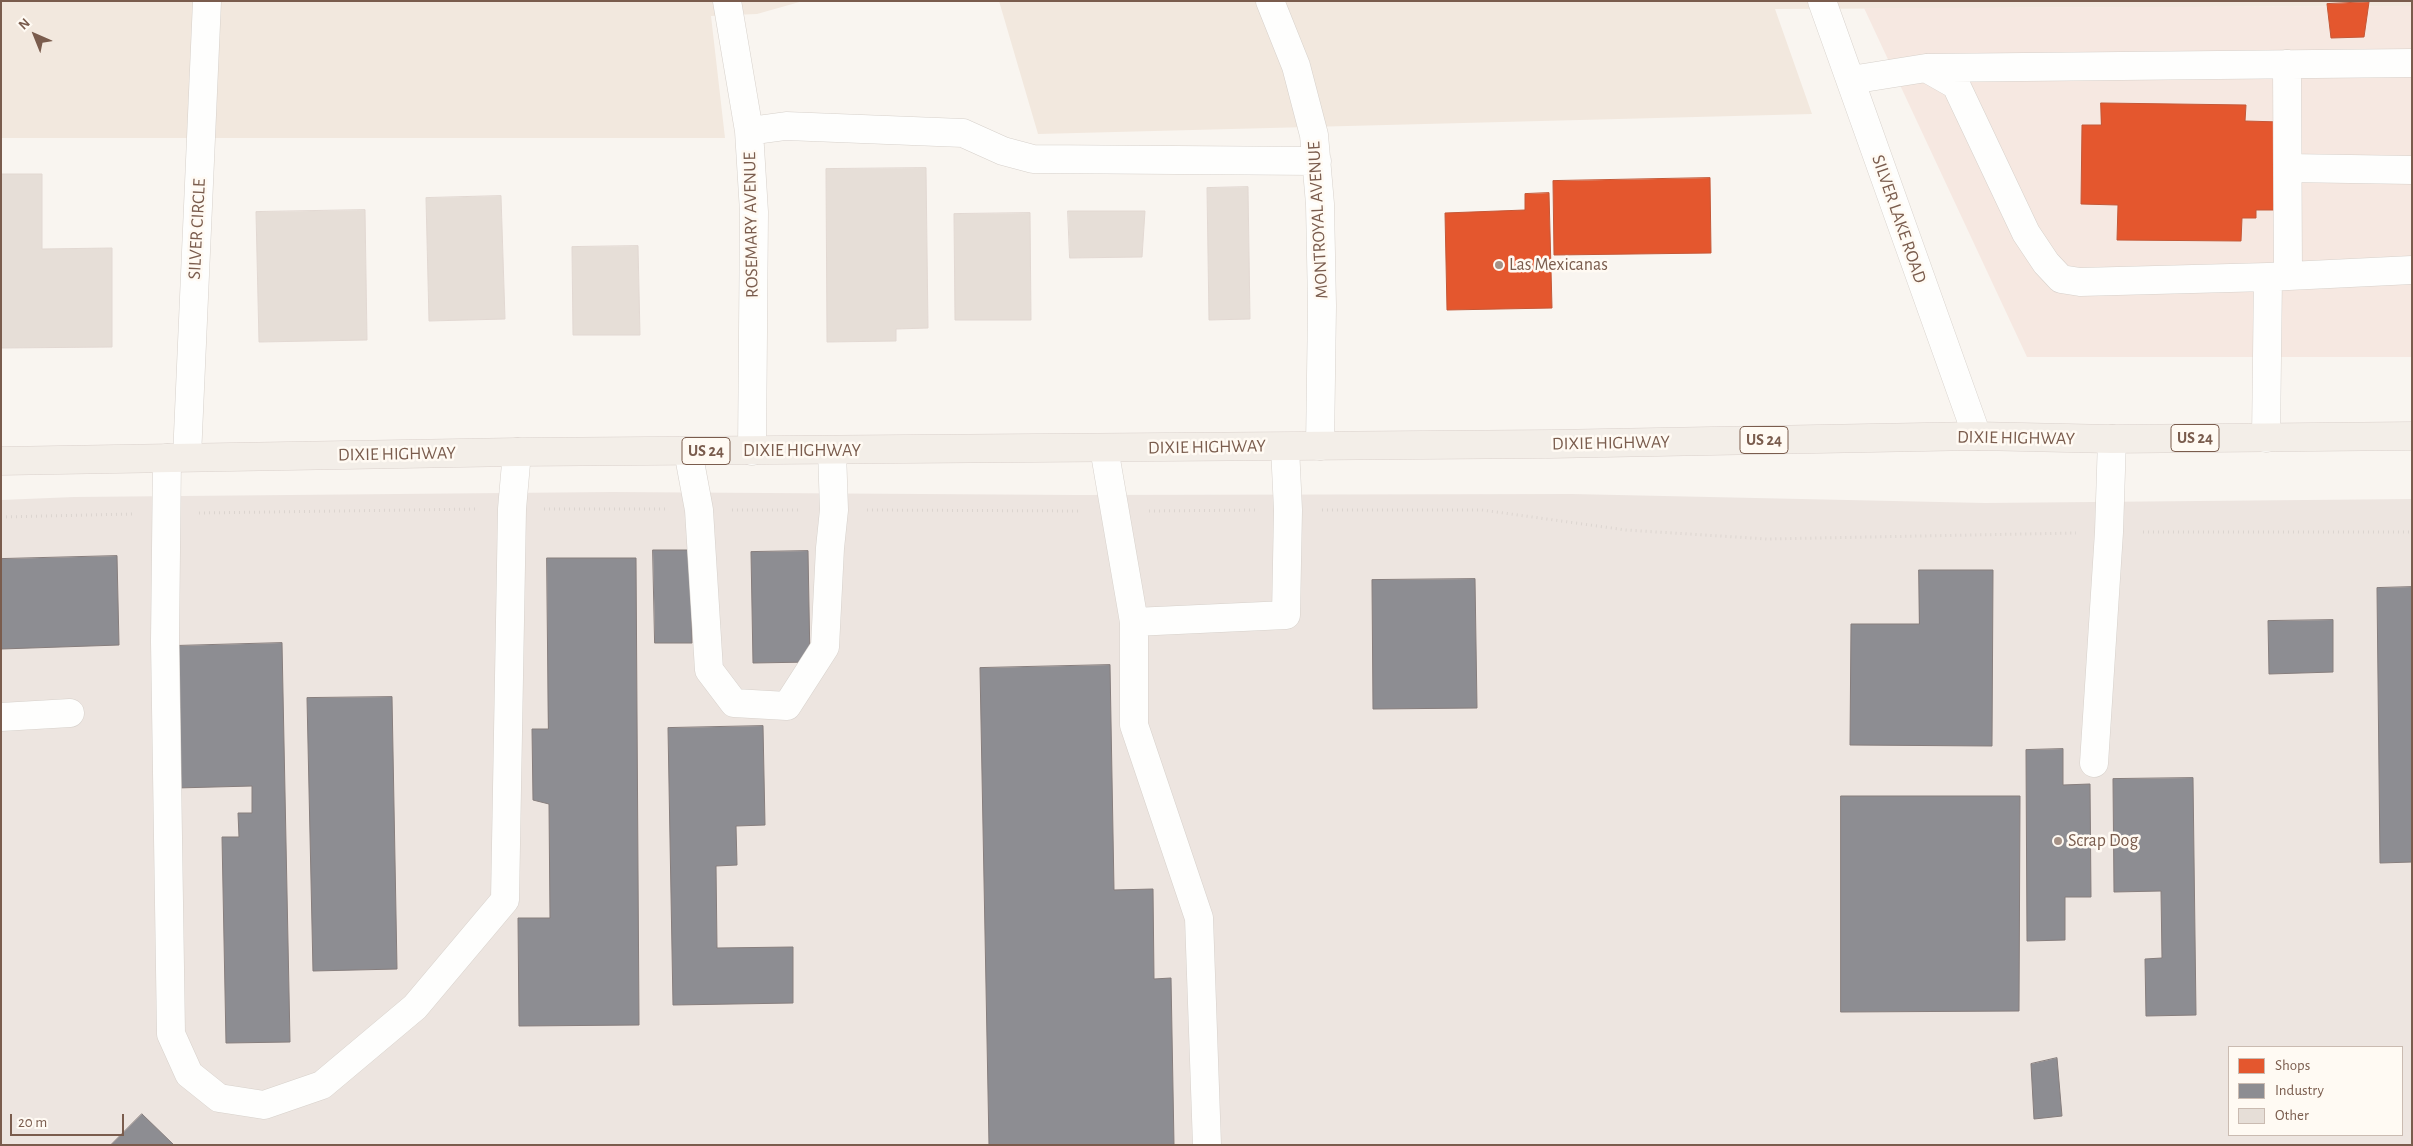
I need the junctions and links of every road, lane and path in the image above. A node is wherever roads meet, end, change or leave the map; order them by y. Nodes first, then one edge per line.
1 (207, 1) edge
2 (727, 1) edge
3 (1270, 1) edge
4 (1822, 1) edge
5 (2412, 63) edge
6 (2287, 64) junction
7 (1926, 68) junction
8 (1851, 80) junction
9 (749, 131) junction
10 (1317, 161) junction
11 (2288, 168) junction
12 (2412, 170) edge
13 (2412, 270) edge
14 (2278, 276) junction
15 (1977, 436) junction
16 (2412, 436) edge
17 (2266, 438) junction
18 (2112, 439) junction
19 (1285, 446) junction
20 (1320, 446) junction
21 (1104, 448) junction
22 (832, 450) junction
23 (688, 451) junction
24 (752, 451) junction
25 (517, 452) junction
26 (177, 457) junction
27 (1, 461) edge
28 (512, 509) junction
29 (699, 510) junction
30 (834, 510) junction
31 (1288, 510) junction
32 (1115, 511) junction
33 (166, 514) junction
34 (1, 517) edge
35 (2109, 532) junction
36 (2412, 532) edge
37 (1134, 622) junction
38 (70, 713) dead end
39 (1, 717) edge
40 (2094, 763) dead end
41 (1207, 1145) edge

1 - 26 street, SILVER CIRCLE
2 - 9 street, ROSEMARY AVENUE
3 - 10 street, MONTROYAL AVENUE
4 - 8 street, SILVER LAKE ROAD
5 - 6 street
6 - 7 street
6 - 11 street
7 - 8 street
7 - 14 street
8 - 15 street, SILVER LAKE ROAD
9 - 10 street
9 - 24 street, ROSEMARY AVENUE
10 - 20 street, MONTROYAL AVENUE
11 - 12 street
11 - 14 street
13 - 14 street
14 - 17 street
15 - 18 main road, DIXIE HIGHWAY / US 24
15 - 20 main road, DIXIE HIGHWAY / US 24
16 - 17 main road, DIXIE HIGHWAY / US 24
17 - 18 main road, DIXIE HIGHWAY / US 24
18 - 35 street
19 - 20 main road, DIXIE HIGHWAY / US 24
19 - 21 main road, DIXIE HIGHWAY / US 24
19 - 31 street
21 - 22 main road, DIXIE HIGHWAY / US 24
21 - 32 street
22 - 24 main road, DIXIE HIGHWAY / US 24
22 - 30 street
23 - 24 main road, DIXIE HIGHWAY / US 24
23 - 25 main road, DIXIE HIGHWAY / US 24
23 - 29 street
25 - 26 main road, DIXIE HIGHWAY / US 24
25 - 28 street, SILVER CIRCLE
26 - 27 main road, DIXIE HIGHWAY / US 24
26 - 33 street, SILVER CIRCLE
28 - 29 path
28 - 33 path
28 - 33 street, SILVER CIRCLE
29 - 30 path
29 - 30 street
30 - 32 path
31 - 32 path
31 - 35 path
31 - 37 street
32 - 37 street
33 - 34 path
35 - 36 path
35 - 40 street
37 - 41 street
38 - 39 street

